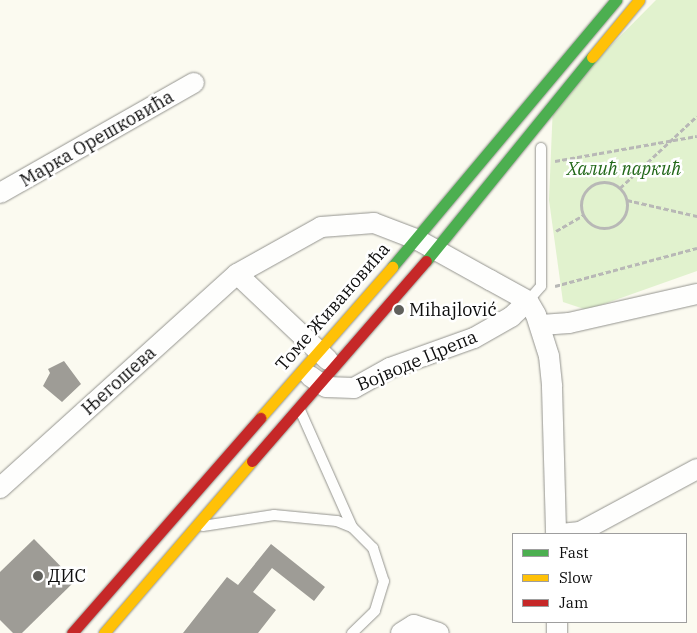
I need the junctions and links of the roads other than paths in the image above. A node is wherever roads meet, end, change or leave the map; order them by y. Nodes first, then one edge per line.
1 (616, 0) edge
2 (639, 0) edge
3 (194, 83) dead end
4 (541, 148) dead end
5 (0, 193) edge
6 (416, 239) junction
7 (435, 250) junction
8 (237, 274) junction
9 (697, 294) edge
10 (528, 301) junction
11 (541, 325) junction
12 (319, 351) junction
13 (335, 367) junction
14 (297, 376) junction
15 (319, 384) junction
16 (300, 410) junction
17 (697, 469) edge
18 (0, 488) edge
19 (195, 527) junction
20 (352, 527) junction
21 (556, 533) edge
22 (570, 533) edge
23 (72, 633) edge
24 (104, 633) edge
25 (352, 633) edge
26 (401, 633) edge
27 (439, 633) edge

1 - 6 main road, Томе Живановића
2 - 7 main road
3 - 5 street, Марка Орешковића
4 - 10 lane
6 - 7 street, Његошева
6 - 8 street, Његошева
6 - 12 main road, Томе Живановића
7 - 10 street, Његошева
7 - 13 main road
8 - 12 street
8 - 18 street, Његошева
9 - 11 street
10 - 11 street
10 - 15 street, Војводе Црепа
11 - 21 street
12 - 13 street
12 - 14 main road, Томе Живановића
13 - 15 main road
14 - 15 street
14 - 16 lane
14 - 23 main road, Томе Живановића
15 - 16 main road
16 - 19 main road
16 - 20 lane
17 - 22 street
19 - 20 lane
19 - 24 main road
20 - 25 lane
26 - 27 street

